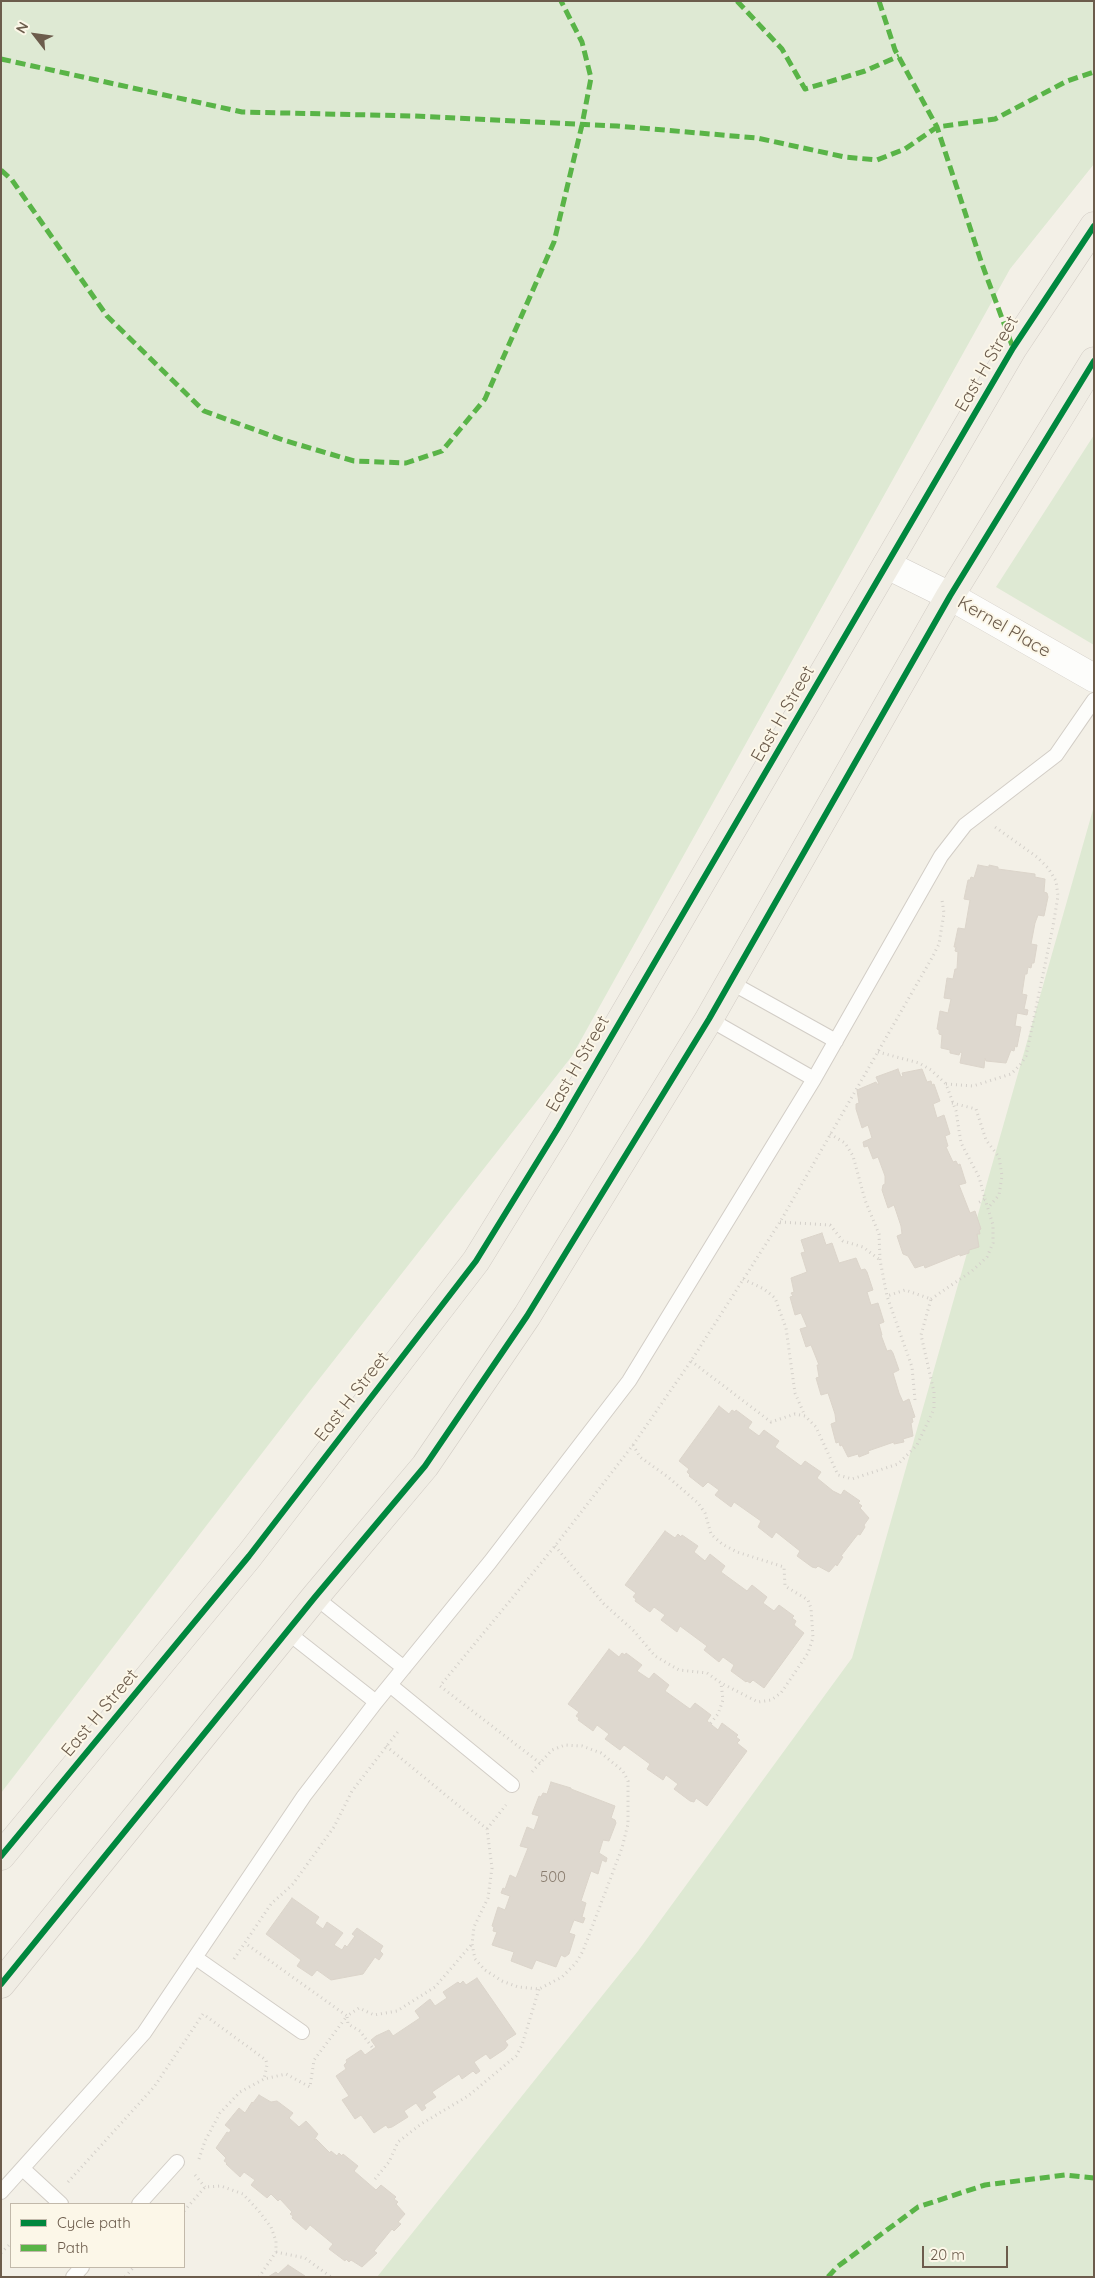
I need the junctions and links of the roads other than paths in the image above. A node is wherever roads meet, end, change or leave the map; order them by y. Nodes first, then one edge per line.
1 (1094, 226) edge
2 (1094, 361) edge
3 (887, 565) junction
4 (950, 596) junction
5 (1094, 678) edge
6 (1094, 700) edge
7 (730, 982) junction
8 (709, 1019) junction
9 (836, 1041) junction
10 (814, 1079) junction
11 (315, 1597) junction
12 (287, 1632) junction
13 (404, 1668) junction
14 (390, 1686) junction
15 (376, 1702) junction
16 (511, 1792) road end
17 (1, 1856) edge
18 (196, 1958) junction
19 (1, 1984) edge
20 (302, 2032) dead end
21 (177, 2162) dead end
22 (23, 2169) junction
23 (1, 2192) edge
24 (60, 2203) edge
25 (140, 2203) edge

1 - 3 main road, East H Street
2 - 4 main road
3 - 4 street, Kernel Place
3 - 17 main road, East H Street
4 - 5 street, Kernel Place
4 - 7 main road
6 - 9 lane
7 - 8 main road
7 - 9 lane
8 - 10 lane
8 - 11 main road
9 - 10 lane
10 - 13 lane
11 - 12 main road
11 - 13 lane
12 - 15 lane
12 - 19 main road
13 - 14 lane
14 - 15 lane
14 - 16 lane
15 - 18 lane
18 - 20 lane
18 - 22 lane
21 - 25 lane
22 - 23 lane
22 - 24 lane

